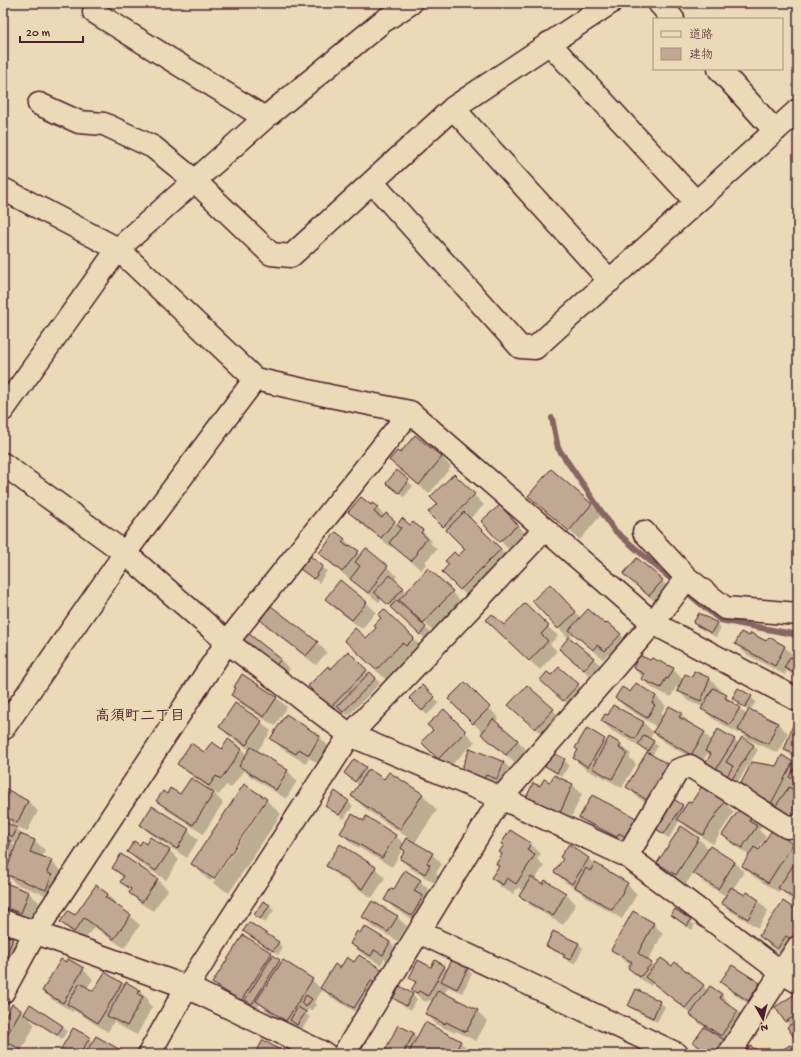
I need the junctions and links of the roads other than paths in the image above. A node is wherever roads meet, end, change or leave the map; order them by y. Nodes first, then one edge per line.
1 (610, 3) edge
2 (659, 3) edge
3 (408, 4) edge
4 (94, 12) dead end
5 (672, 18) edge
6 (549, 43) junction
7 (719, 70) edge
8 (39, 104) dead end
9 (453, 108) junction
10 (798, 110) edge
11 (265, 118) junction
12 (775, 131) junction
13 (194, 180) junction
14 (372, 182) junction
15 (3, 189) edge
16 (696, 202) junction
17 (118, 249) junction
18 (610, 281) junction
19 (255, 379) junction
20 (3, 410) edge
21 (410, 412) junction
22 (3, 464) edge
23 (545, 529) junction
24 (644, 532) dead end
25 (124, 553) junction
26 (687, 578) junction
27 (798, 614) edge
28 (653, 623) junction
29 (227, 642) junction
30 (798, 700) edge
31 (3, 729) edge
32 (350, 736) junction
33 (501, 798) junction
34 (798, 826) edge
35 (627, 856) junction
36 (3, 921) edge
37 (419, 932) junction
38 (35, 933) junction
39 (798, 948) edge
40 (790, 977) edge
41 (187, 987) junction
42 (3, 992) edge
43 (149, 1054) edge
44 (325, 1054) edge
45 (344, 1054) edge
46 (677, 1054) edge
47 (730, 1054) edge

1 - 6 street
2 - 5 street
3 - 11 street
4 - 11 street
6 - 9 street
6 - 16 street
7 - 12 street
8 - 13 street
9 - 14 street
9 - 18 street
10 - 12 street
11 - 13 street
12 - 16 street
13 - 14 street
13 - 17 street
14 - 18 street
15 - 17 street
16 - 18 street
17 - 19 street
17 - 20 street
19 - 21 street
19 - 25 street
21 - 23 street
21 - 29 street
22 - 25 street
23 - 28 street
23 - 32 street
24 - 26 street
25 - 29 street
25 - 31 street
26 - 27 street
26 - 28 street
28 - 30 street
28 - 33 street
29 - 32 street
29 - 38 street
32 - 33 street
32 - 41 street
33 - 35 street
33 - 37 street
34 - 35 street
35 - 40 street
36 - 38 street
37 - 45 street
37 - 46 street
38 - 41 street
38 - 42 street
39 - 40 street
40 - 47 street
41 - 43 street
41 - 44 street

